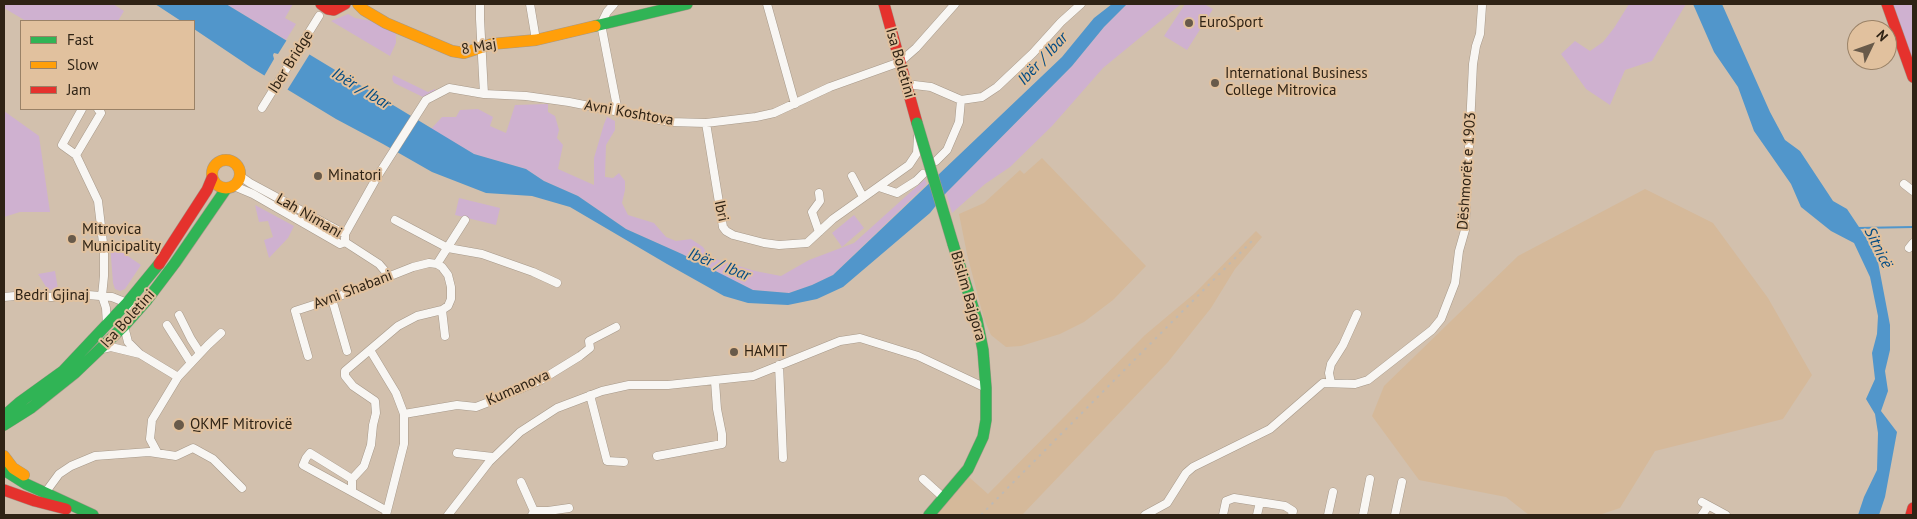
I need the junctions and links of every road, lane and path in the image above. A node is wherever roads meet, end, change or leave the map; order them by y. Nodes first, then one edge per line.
1 (321, 4) edge
2 (480, 4) edge
3 (530, 4) edge
4 (614, 4) edge
5 (688, 4) edge
6 (768, 4) edge
7 (884, 4) edge
8 (955, 4) edge
9 (1081, 4) edge
10 (1887, 4) edge
11 (341, 6) edge
12 (1482, 6) dead end
13 (361, 7) edge
14 (319, 16) dead end
15 (601, 24) junction
16 (536, 40) junction
17 (482, 46) junction
18 (900, 62) junction
19 (1913, 77) edge
20 (906, 84) junction
21 (484, 94) junction
22 (962, 100) junction
23 (795, 104) junction
24 (262, 108) dead end
25 (81, 110) edge
26 (99, 110) edge
27 (618, 112) junction
28 (706, 123) junction
29 (917, 123) junction
30 (76, 155) junction
31 (936, 161) dead end
32 (923, 174) dead end
33 (852, 176) dead end
34 (212, 178) junction
35 (235, 184) junction
36 (1904, 184) dead end
37 (879, 187) junction
38 (1913, 191) edge
39 (820, 193) dead end
40 (863, 197) junction
41 (395, 220) dead end
42 (465, 220) dead end
43 (819, 232) junction
44 (345, 238) junction
45 (448, 248) junction
46 (438, 264) junction
47 (387, 278) junction
48 (557, 283) dead end
49 (102, 296) junction
50 (4, 297) edge
51 (332, 299) junction
52 (127, 303) junction
53 (442, 310) junction
54 (138, 311) junction
55 (1357, 314) dead end
56 (179, 315) dead end
57 (167, 324) dead end
58 (107, 325) junction
59 (124, 326) junction
60 (616, 327) dead end
61 (221, 333) dead end
62 (97, 336) junction
63 (445, 336) dead end
64 (103, 348) junction
65 (370, 350) junction
66 (347, 351) dead end
67 (200, 353) junction
68 (140, 354) junction
69 (308, 356) dead end
70 (190, 363) junction
71 (779, 365) junction
72 (178, 377) junction
73 (715, 381) junction
74 (1331, 383) junction
75 (986, 388) junction
76 (590, 395) junction
77 (20, 402) junction
78 (31, 408) junction
79 (4, 412) edge
80 (404, 414) junction
81 (4, 416) edge
82 (4, 425) edge
83 (4, 437) edge
84 (157, 452) junction
85 (458, 453) dead end
86 (4, 456) edge
87 (657, 456) dead end
88 (494, 457) junction
89 (783, 458) dead end
90 (624, 462) dead end
91 (4, 470) edge
92 (4, 479) edge
93 (352, 479) junction
94 (924, 479) dead end
95 (1370, 479) dead end
96 (522, 482) dead end
97 (1402, 482) dead end
98 (242, 488) dead end
99 (48, 489) junction
100 (4, 490) edge
101 (352, 491) junction
102 (1333, 492) dead end
103 (944, 498) junction
104 (1260, 502) junction
105 (569, 508) dead end
106 (1913, 508) edge
107 (65, 509) edge
108 (386, 513) edge
109 (533, 513) edge
110 (79, 515) edge
111 (93, 515) edge
112 (448, 515) edge
113 (929, 515) edge
114 (1145, 515) edge
115 (1223, 515) edge
116 (1257, 515) edge
117 (1292, 515) edge
118 (1328, 515) edge
119 (1363, 515) edge
120 (1395, 515) edge
121 (1702, 515) edge
122 (1726, 515) edge
123 (1911, 515) edge

1 - 11 main road, 8 Maj
2 - 17 street
3 - 16 street
4 - 15 street
5 - 15 main road, 8 Maj
6 - 23 street
7 - 18 main road, Isa Boletini
8 - 18 street
9 - 22 street
10 - 19 main road
11 - 13 main road, 8 Maj
12 - 74 street, Dëshmorët e 1903
13 - 17 main road, 8 Maj
14 - 24 street, Iber Bridge
15 - 16 main road, 8 Maj
15 - 27 street
16 - 17 main road, 8 Maj
17 - 21 street
18 - 20 main road, Isa Boletini
18 - 23 street, Avni Koshtova
20 - 22 street
20 - 29 main road, Isa Boletini
21 - 27 street, Avni Koshtova
21 - 44 street, Avni Koshtova
22 - 31 street
23 - 28 street, Avni Koshtova
25 - 30 street
26 - 30 street
27 - 28 street, Avni Koshtova
28 - 43 street, Ibri
29 - 37 street, Ibri
29 - 75 main road, Bislim Bajgora, bridge
30 - 49 street
32 - 37 street
33 - 40 street
34 - 35 main road
34 - 35 main road
34 - 52 main road, Isa Boletini
35 - 44 street, Lah Nimani
35 - 54 main road, Isa Boletini
36 - 38 street
37 - 40 street, Ibri
39 - 43 street
40 - 43 street, Ibri
41 - 45 street
42 - 45 street
44 - 47 street, Lah Nimani
45 - 46 street
45 - 48 street
46 - 47 street, Avni Shabani
46 - 53 street
47 - 51 street, Avni Shabani
49 - 50 street, Bedri Gjinaj
49 - 52 street
49 - 58 street, Bedri Gjinaj
51 - 66 street
51 - 69 street, Avni Shabani
52 - 54 street
52 - 58 main road, Isa Boletini
53 - 63 street
53 - 65 street
54 - 59 main road, Isa Boletini
55 - 74 street
56 - 67 street
57 - 70 street
58 - 62 main road, Isa Boletini
59 - 64 main road, Isa Boletini
59 - 68 street
60 - 80 street, Kumanova
61 - 67 street
62 - 64 street
62 - 77 main road, Isa Boletini
64 - 68 street
64 - 78 main road, Isa Boletini
65 - 80 street
65 - 93 street
67 - 70 street
68 - 72 street
70 - 72 street
71 - 73 street
71 - 75 street
71 - 89 street
72 - 84 street
73 - 76 street
73 - 87 street
74 - 114 street
75 - 103 main road, Bislim Bajgora
76 - 88 street
76 - 90 street
77 - 79 main road
77 - 81 main road, Isa Boletini
78 - 82 main road, Isa Boletini
78 - 83 main road
80 - 108 street
84 - 98 street
84 - 99 street
85 - 88 street
86 - 99 main road
88 - 112 street
91 - 107 main road
92 - 107 main road
93 - 101 street
93 - 101 street
94 - 103 street
95 - 119 street
96 - 109 street
97 - 120 street
99 - 107 main road
100 - 107 main road
101 - 108 street
102 - 118 street
103 - 113 main road, Bislim Bajgora
104 - 115 street
104 - 116 street
104 - 117 street
105 - 109 street
106 - 123 main road
107 - 110 main road
107 - 111 main road
121 - 122 street

